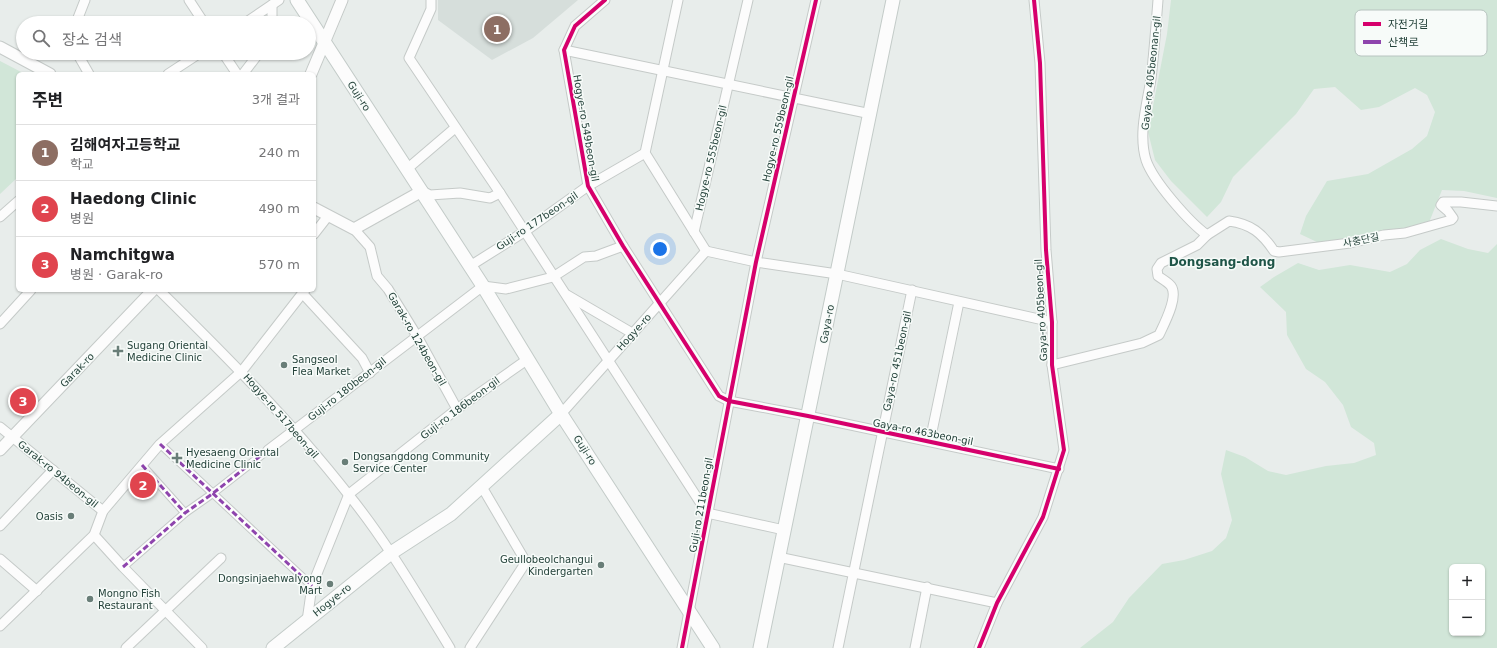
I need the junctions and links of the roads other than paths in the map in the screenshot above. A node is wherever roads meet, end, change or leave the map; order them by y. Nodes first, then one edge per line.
1 (85, 0) edge
2 (189, 0) edge
3 (297, 0) edge
4 (342, 0) edge
5 (431, 0) edge
6 (605, 0) edge
7 (678, 0) edge
8 (748, 0) edge
9 (816, 0) edge
10 (893, 0) edge
11 (1034, 0) edge
12 (1158, 0) edge
13 (276, 2) edge
14 (79, 16) edge
15 (199, 16) edge
16 (255, 16) edge
17 (273, 16) edge
18 (308, 16) edge
19 (316, 29) edge
20 (324, 41) junction
21 (0, 47) edge
22 (564, 50) junction
23 (16, 56) edge
24 (24, 60) edge
25 (81, 60) edge
26 (189, 60) edge
27 (228, 60) edge
28 (254, 60) edge
29 (662, 71) junction
30 (46, 72) edge
31 (88, 72) edge
32 (171, 72) edge
33 (236, 72) edge
34 (245, 72) edge
35 (312, 72) edge
36 (728, 84) junction
37 (794, 97) junction
38 (871, 114) junction
39 (455, 128) junction
40 (645, 153) junction
41 (407, 169) junction
42 (588, 186) junction
43 (422, 191) junction
44 (500, 193) junction
45 (16, 204) edge
46 (1497, 206) edge
47 (316, 209) edge
48 (328, 216) junction
49 (0, 217) edge
50 (354, 229) junction
51 (316, 231) edge
52 (524, 232) junction
53 (694, 232) junction
54 (1207, 235) junction
55 (623, 246) junction
56 (706, 251) junction
57 (756, 262) junction
58 (470, 266) junction
59 (837, 274) junction
60 (553, 277) junction
61 (484, 286) junction
62 (912, 290) junction
63 (29, 292) edge
64 (151, 292) edge
65 (161, 292) edge
66 (304, 292) edge
67 (564, 294) junction
68 (959, 302) junction
69 (660, 304) junction
70 (1052, 322) junction
71 (0, 324) edge
72 (632, 333) junction
73 (417, 336) junction
74 (528, 359) junction
75 (608, 361) junction
76 (1052, 365) junction
77 (242, 371) junction
78 (370, 372) junction
79 (729, 401) junction
80 (457, 409) junction
81 (562, 414) junction
82 (808, 416) junction
83 (0, 427) edge
84 (294, 430) junction
85 (882, 433) junction
86 (13, 437) junction
87 (930, 441) junction
88 (160, 444) junction
89 (0, 450) edge
90 (268, 450) joint
91 (142, 465) junction
92 (1059, 469) junction
93 (53, 470) junction
94 (482, 487) junction
95 (212, 494) junction
96 (349, 494) junction
97 (103, 511) junction
98 (185, 513) junction
99 (707, 513) junction
100 (0, 526) edge
101 (784, 530) junction
102 (94, 534) junction
103 (391, 553) junction
104 (778, 557) junction
105 (221, 558) dead end
106 (0, 559) edge
107 (123, 567) junction
108 (853, 573) junction
109 (312, 586) junction
110 (927, 587) junction
111 (36, 592) junction
112 (997, 603) junction
113 (167, 611) junction
114 (690, 613) junction
115 (307, 620) junction
116 (0, 626) edge
117 (126, 648) edge
118 (202, 648) edge
119 (273, 648) edge
120 (450, 648) edge
121 (470, 648) edge
122 (682, 648) edge
123 (713, 648) edge
124 (760, 648) edge
125 (838, 648) edge
126 (915, 648) edge
127 (979, 648) edge

1 - 14 street
2 - 15 street
3 - 18 main road, Guji-ro
4 - 20 street
5 - 39 street, Guji-ro 211beon-gil
6 - 22 street
7 - 29 street
8 - 36 street, Hogye-ro 555beon-gil
9 - 37 street, Hogye-ro 559beon-gil
10 - 38 main road, Gaya-ro
11 - 70 street, Gaya-ro 405beon-gil
12 - 54 street, Gaya-ro 405beonan-gil
13 - 16 street
13 - 17 street
19 - 20 main road, Guji-ro
20 - 35 street
20 - 41 main road, Guji-ro
21 - 23 street
22 - 29 street
22 - 42 street, Hogye-ro 549beon-gil
24 - 30 street
25 - 31 street
26 - 32 street
27 - 33 street
28 - 34 street
29 - 36 street
29 - 40 street
36 - 37 street
36 - 53 street, Hogye-ro 555beon-gil
37 - 38 street
37 - 57 street, Hogye-ro 559beon-gil
38 - 59 main road, Gaya-ro
39 - 41 street
39 - 44 street, Guji-ro 211beon-gil
40 - 42 street, Guji-ro 177beon-gil
40 - 53 street, Hogye-ro 555beon-gil
41 - 43 main road, Guji-ro
42 - 52 street, Guji-ro 177beon-gil
42 - 55 street, Hogye-ro 549beon-gil
43 - 44 street
43 - 50 street
43 - 58 main road, Guji-ro
44 - 52 street, Guji-ro 211beon-gil
45 - 49 street
46 - 54 street, 사충단길
47 - 48 street, Garak-ro 124beon-gil
48 - 50 street, Garak-ro 124beon-gil
48 - 51 street
50 - 73 street, Garak-ro 124beon-gil
52 - 58 street, Guji-ro 177beon-gil
52 - 60 street, Guji-ro 211beon-gil
53 - 56 street, Hogye-ro 555beon-gil
54 - 76 street
55 - 60 street
55 - 69 street, Hogye-ro 549beon-gil
56 - 57 street
56 - 69 street, Hogye-ro
57 - 59 street
57 - 79 street, Guji-ro 211beon-gil
58 - 61 main road, Guji-ro
59 - 62 street
59 - 82 main road, Gaya-ro
60 - 61 street
60 - 67 street, Guji-ro 211beon-gil
61 - 73 street, Guji-ro 180beon-gil
61 - 74 main road, Guji-ro
62 - 68 street
62 - 85 street, Gaya-ro 451beon-gil
63 - 71 street
64 - 86 street, Garak-ro
65 - 77 street, Hogye-ro 517beon-gil
66 - 77 street
66 - 78 street
67 - 72 street
67 - 75 street, Guji-ro 211beon-gil
68 - 70 street
68 - 87 street
69 - 72 street, Hogye-ro
69 - 79 street
70 - 76 street, Gaya-ro 405beon-gil
72 - 75 street, Hogye-ro
73 - 78 street, Guji-ro 180beon-gil
73 - 80 street, Garak-ro 124beon-gil
74 - 80 street, Guji-ro 186beon-gil
74 - 81 main road, Guji-ro
75 - 81 street, Hogye-ro
75 - 99 street, Guji-ro 211beon-gil
76 - 92 street, Gaya-ro 405beon-gil
77 - 84 street, Hogye-ro 517beon-gil
77 - 88 street
78 - 84 street, Guji-ro 180beon-gil
79 - 82 street
79 - 99 street, Guji-ro 211beon-gil
80 - 96 street, Guji-ro 186beon-gil
81 - 94 main road, Hogye-ro
81 - 114 main road, Guji-ro
82 - 85 street, Gaya-ro 463beon-gil
82 - 101 main road, Gaya-ro
83 - 86 street, Garak-ro 94beon-gil
84 - 90 street, Guji-ro 180beon-gil
84 - 96 street, Hogye-ro 517beon-gil
85 - 87 street, Gaya-ro 463beon-gil
85 - 108 street, Gaya-ro 463beon-gil
86 - 89 street, Garak-ro
86 - 93 street, Garak-ro 94beon-gil
87 - 92 street, Gaya-ro 463beon-gil
88 - 91 street
88 - 95 street
90 - 95 street, Guji-ro 180beon-gil
91 - 97 street
91 - 98 street
92 - 112 street, Gaya-ro 405beon-gil
93 - 97 street, Garak-ro 94beon-gil
93 - 100 street
94 - 103 main road, Hogye-ro
94 - 121 street
95 - 98 street, Guji-ro 180beon-gil
95 - 109 street
96 - 103 street, Hogye-ro 517beon-gil
96 - 109 street, Guji-ro 186beon-gil
97 - 102 street
98 - 107 street, Guji-ro 180beon-gil
99 - 101 street, Guji-ro 211beon-gil
99 - 114 street, Guji-ro 211beon-gil
101 - 104 main road, Gaya-ro
102 - 107 street
102 - 111 street
103 - 115 main road, Hogye-ro
103 - 120 street
104 - 108 street
104 - 124 main road, Gaya-ro
105 - 113 street
106 - 111 street
107 - 113 street
108 - 110 street
108 - 125 street, Gaya-ro 463beon-gil
109 - 115 street, Guji-ro 186beon-gil
110 - 112 street
110 - 126 street
111 - 116 street
112 - 127 street, Gaya-ro 405beon-gil
113 - 117 street
113 - 118 street
114 - 122 street
114 - 123 main road, Guji-ro
115 - 119 main road, Hogye-ro

